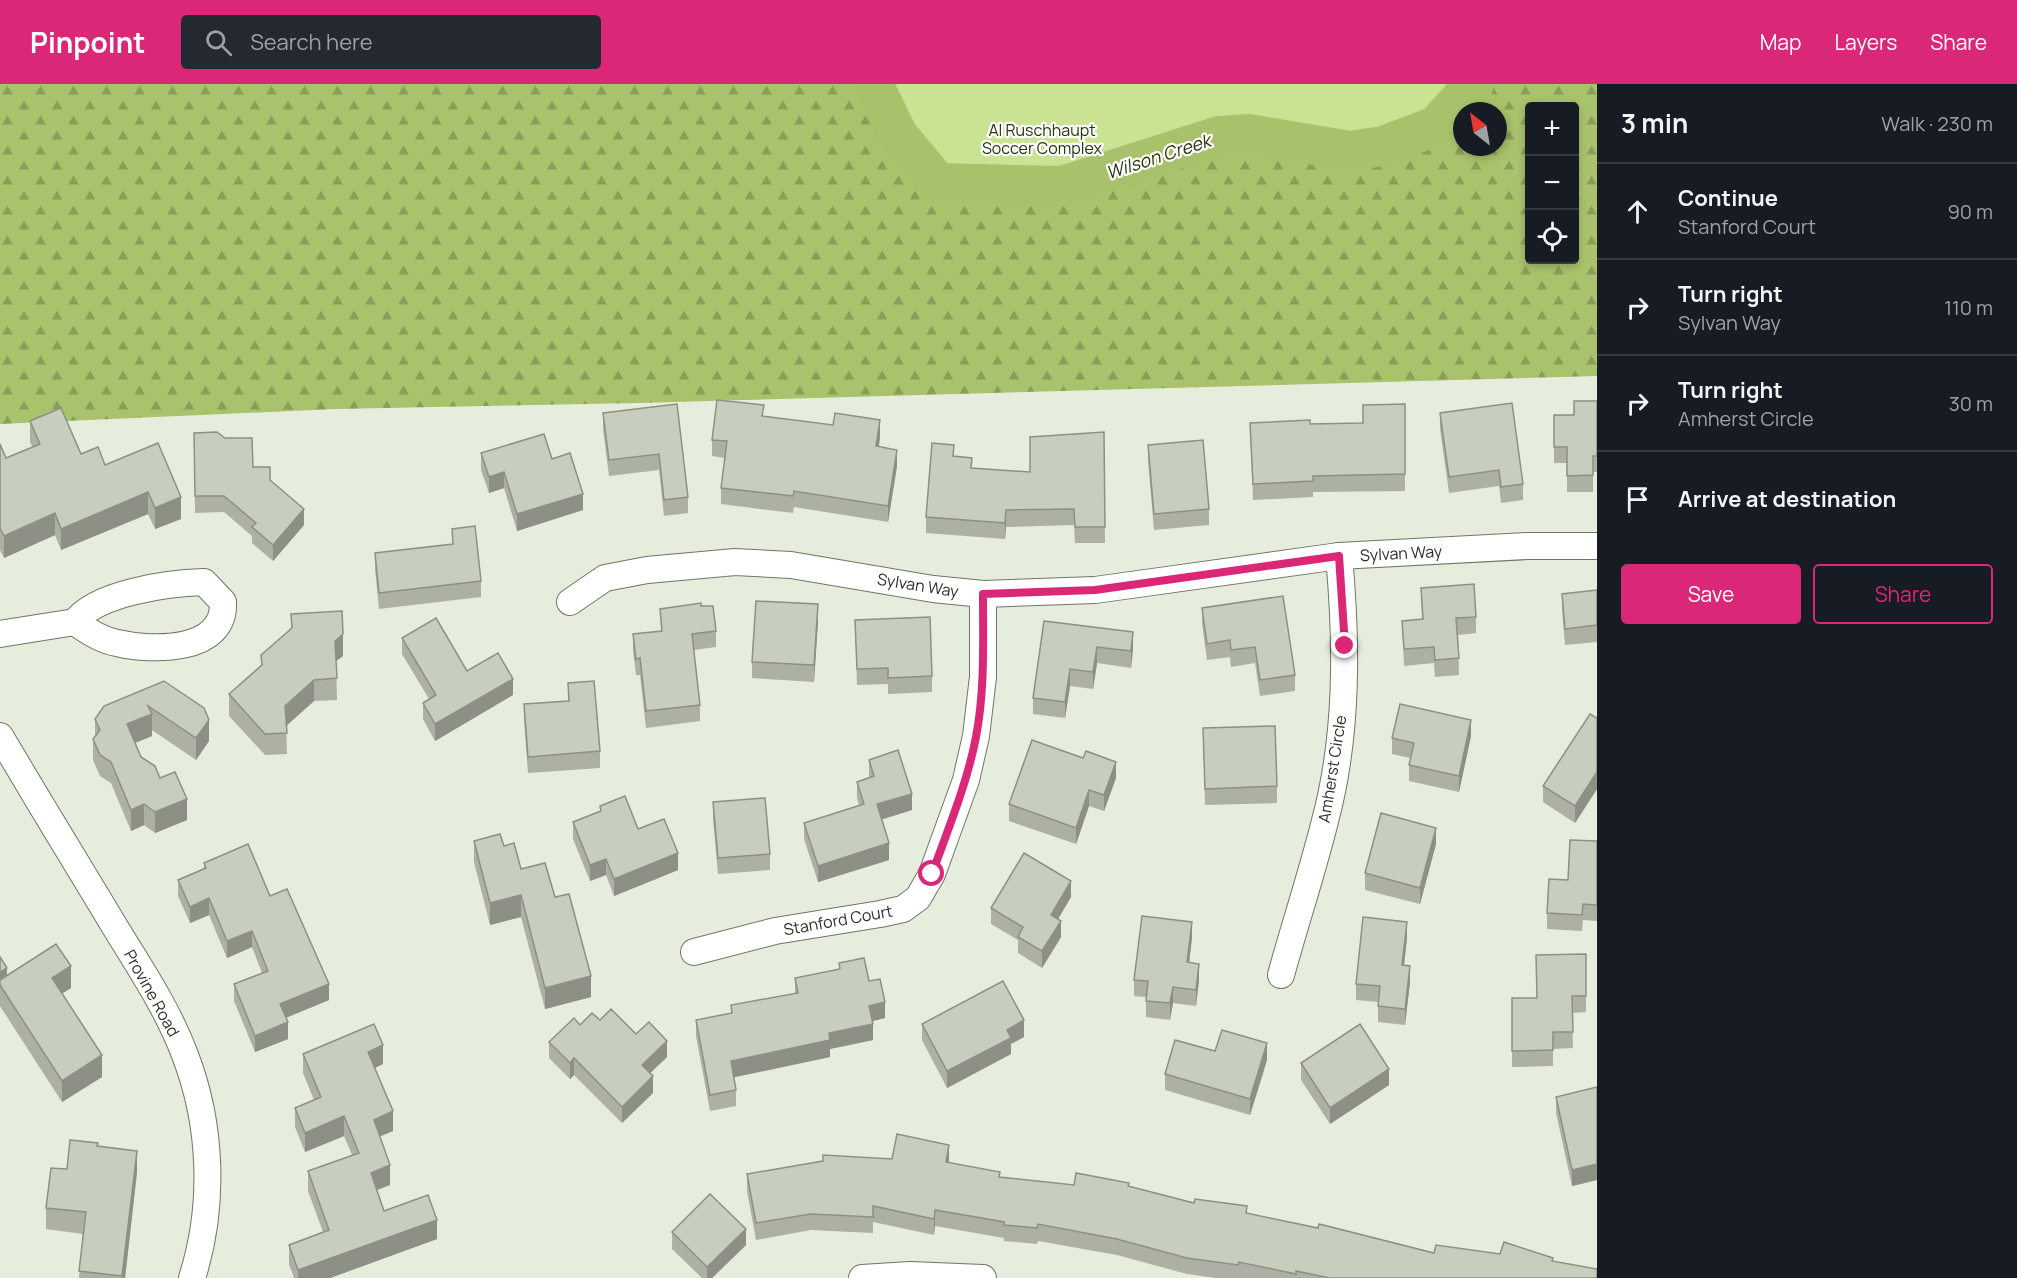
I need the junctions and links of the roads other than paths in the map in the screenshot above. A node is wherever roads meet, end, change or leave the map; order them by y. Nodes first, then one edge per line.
1 (1597, 546) edge
2 (1339, 556) junction
3 (983, 594) junction
4 (570, 602) dead end
5 (75, 622) junction
6 (0, 634) edge
7 (0, 736) edge
8 (694, 952) dead end
9 (1281, 975) dead end
10 (192, 1278) edge
11 (862, 1278) edge
12 (983, 1278) edge

1 - 2 street, Sylvan Way
2 - 3 street, Sylvan Way
2 - 9 street, Amherst Circle
3 - 4 street, Sylvan Way
3 - 8 street, Stanford Court
5 - 5 street
5 - 6 street
7 - 10 street, Provine Road
11 - 12 street

